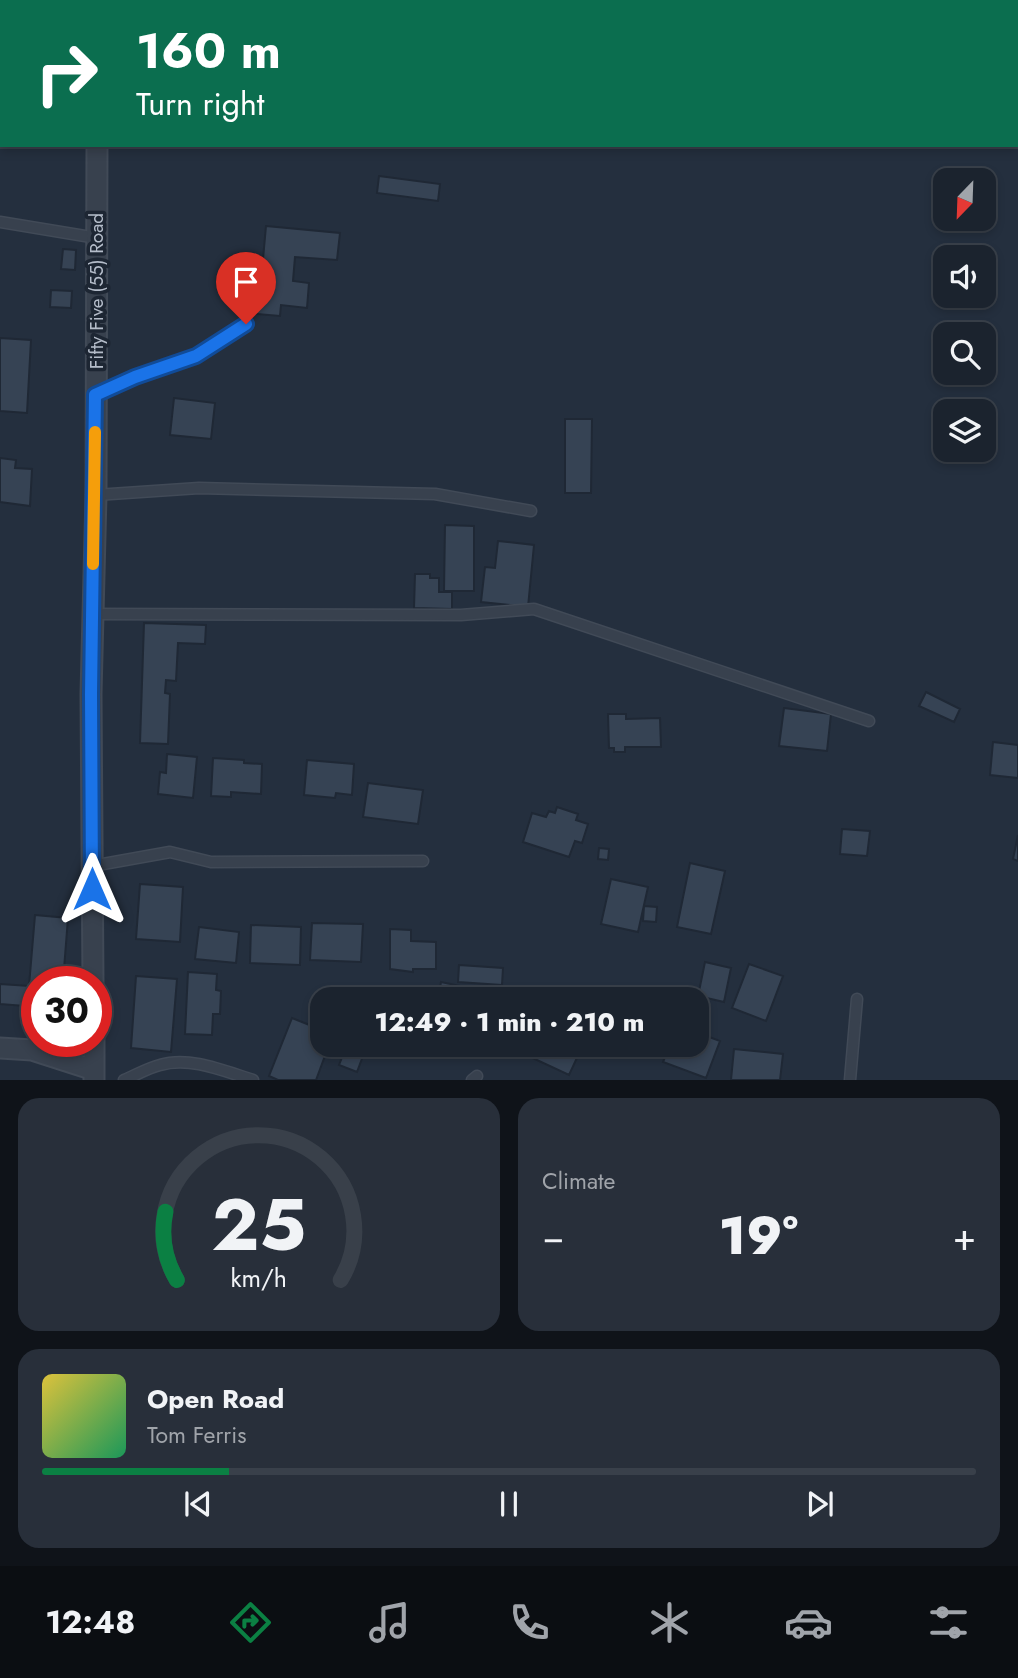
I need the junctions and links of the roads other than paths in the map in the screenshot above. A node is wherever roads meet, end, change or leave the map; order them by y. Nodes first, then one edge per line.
1 (97, 147) edge
2 (0, 222) edge
3 (97, 238) junction
4 (246, 324) dead end
5 (95, 395) junction
6 (96, 495) junction
7 (531, 511) dead end
8 (92, 614) junction
9 (869, 721) dead end
10 (423, 861) dead end
11 (92, 866) junction
12 (93, 966) edge
13 (857, 999) dead end
14 (0, 1048) edge
15 (94, 1057) edge
16 (94, 1075) edge
17 (124, 1080) edge
18 (253, 1080) edge
19 (850, 1080) edge

1 - 3 street, Fifty Five (55) Road
2 - 3 lane
3 - 5 street, Fifty Five (55) Road
4 - 5 lane
5 - 6 street, Fifty Five (55) Road
6 - 7 lane
6 - 8 street, Fifty Five (55) Road
8 - 9 lane
8 - 11 street, Fifty Five (55) Road
10 - 11 lane
11 - 12 street, Fifty Five (55) Road
13 - 19 lane
14 - 16 street
15 - 16 street
17 - 18 lane

